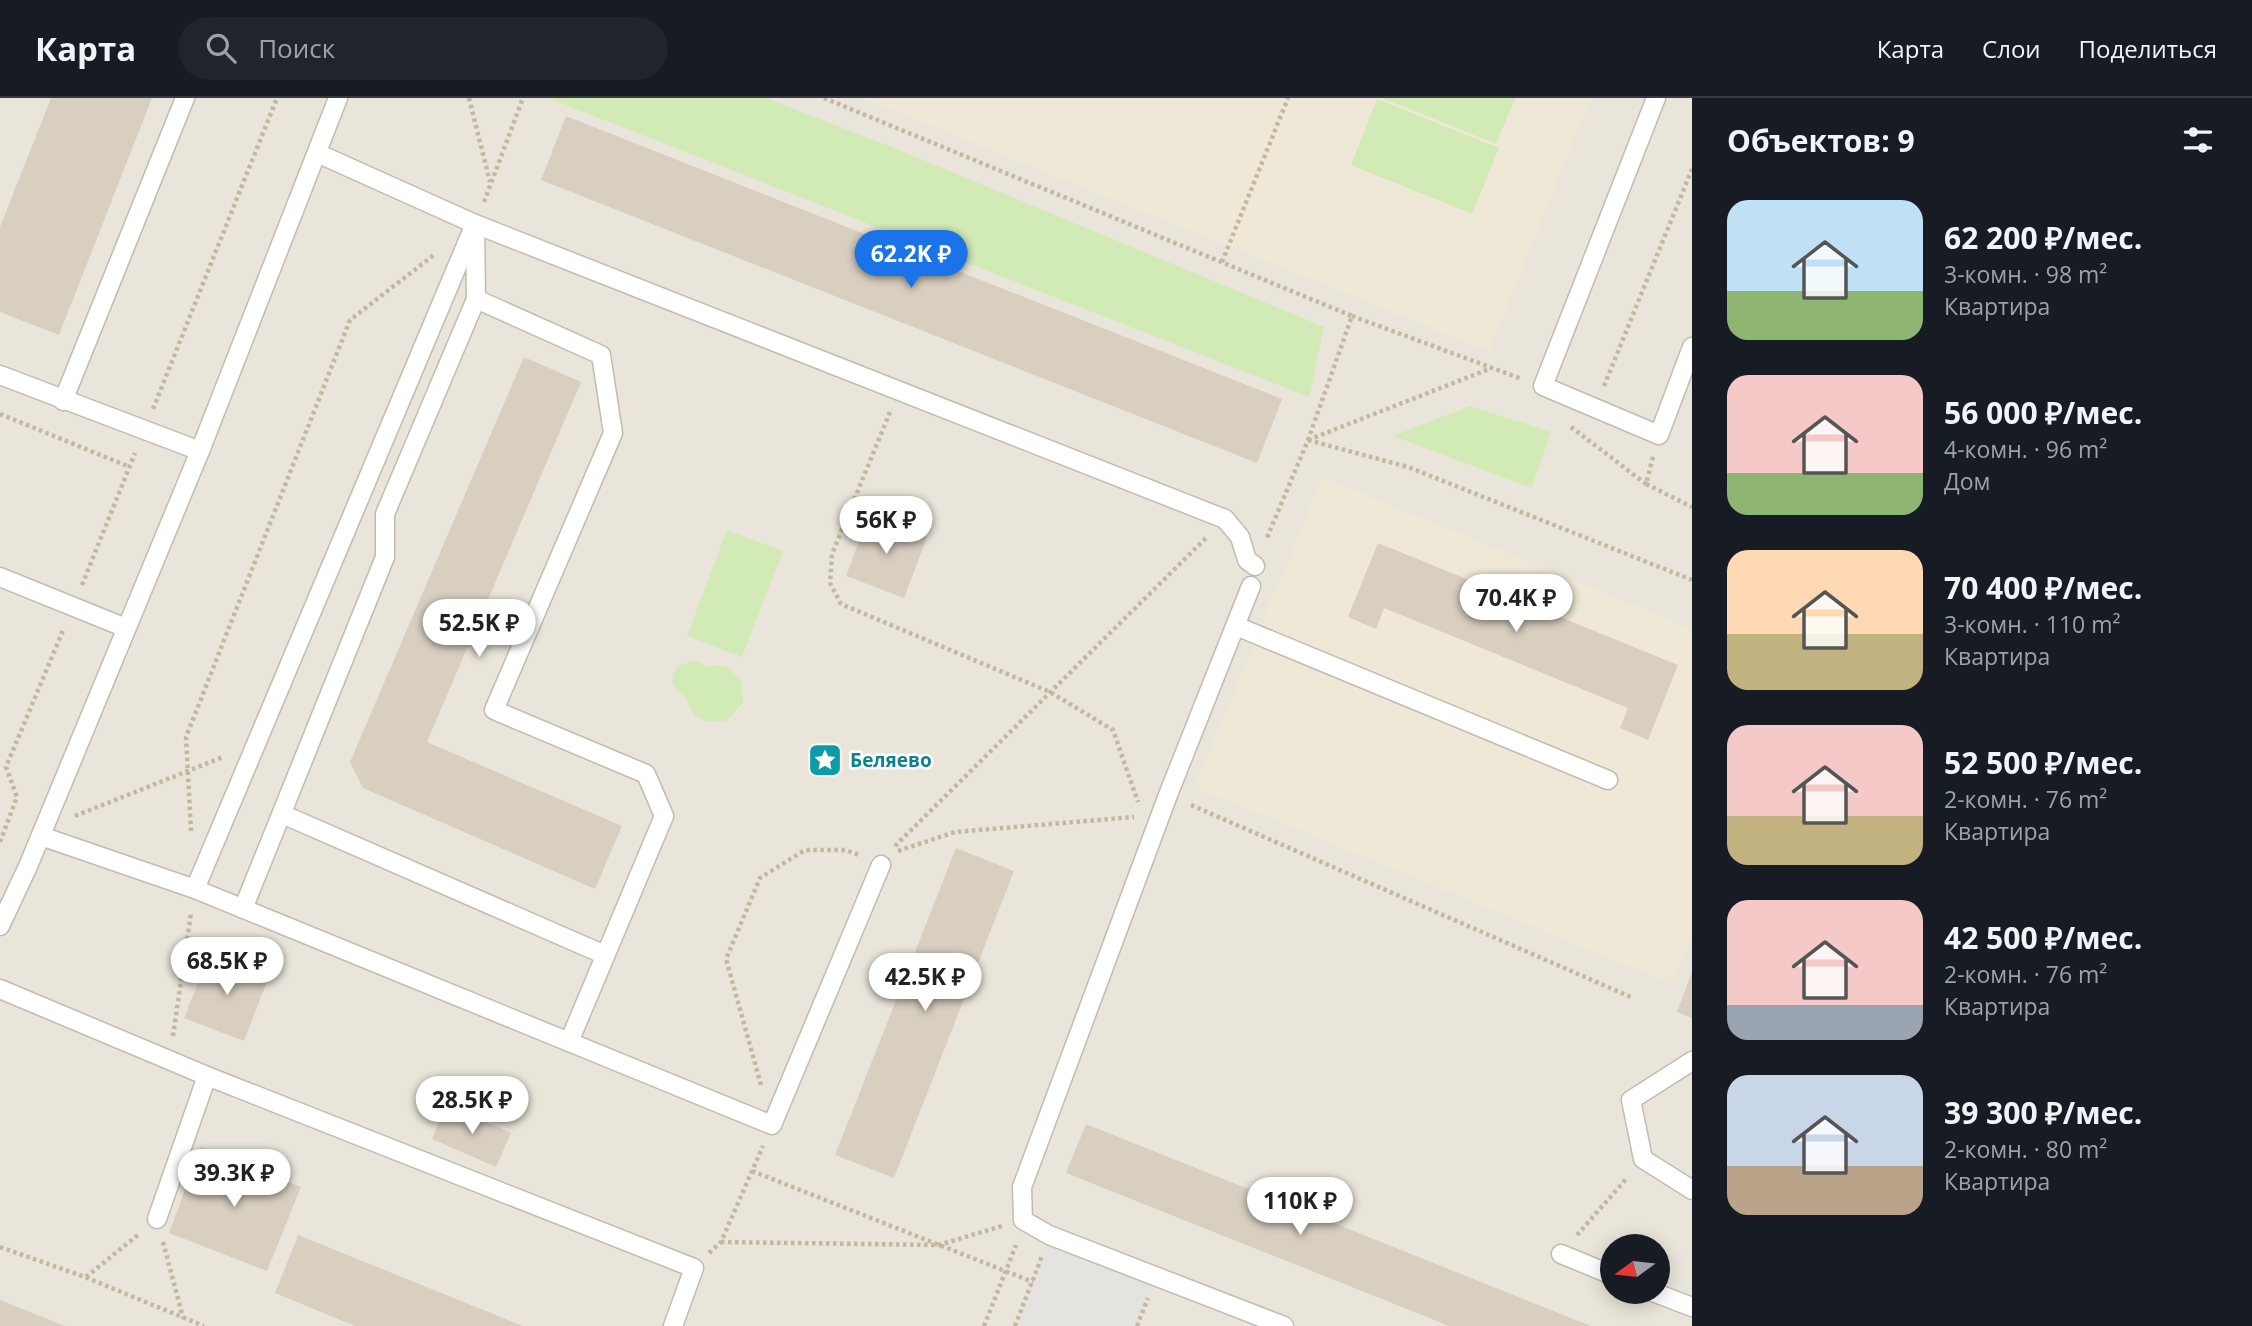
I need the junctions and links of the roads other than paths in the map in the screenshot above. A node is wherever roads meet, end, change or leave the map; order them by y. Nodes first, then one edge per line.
1 (185, 98) edge
2 (338, 98) edge
3 (1656, 98) edge
4 (317, 153) junction
5 (475, 225) junction
6 (476, 299) junction
7 (1692, 347) edge
8 (0, 375) edge
9 (63, 401) junction
10 (200, 451) junction
11 (1255, 566) road end
12 (0, 577) edge
13 (1251, 586) dead end
14 (1236, 626) junction
15 (126, 628) junction
16 (1608, 780) dead end
17 (282, 814) junction
18 (42, 832) junction
19 (881, 864) road end
20 (195, 888) junction
21 (243, 909) junction
22 (0, 926) edge
23 (605, 955) junction
24 (0, 989) edge
25 (569, 1042) junction
26 (1692, 1061) edge
27 (207, 1076) junction
28 (1692, 1190) edge
29 (157, 1219) road end
30 (1561, 1254) road end
31 (1600, 1270) edge
32 (1670, 1299) edge
33 (1692, 1307) edge
34 (673, 1326) edge
35 (1284, 1326) edge

1 - 9 lane
2 - 4 lane
3 - 7 lane
4 - 5 lane
4 - 10 lane
5 - 6 lane
5 - 11 lane
5 - 20 lane
6 - 17 lane
6 - 23 lane
8 - 9 lane
9 - 10 lane
10 - 15 lane
12 - 15 lane
13 - 14 lane
14 - 16 lane
14 - 35 lane
15 - 18 lane
17 - 21 lane
17 - 23 lane
18 - 20 lane
18 - 22 lane
19 - 25 lane
20 - 21 lane
21 - 25 lane
23 - 25 lane
24 - 27 lane
26 - 28 lane
27 - 29 lane
27 - 34 lane
30 - 31 lane
32 - 33 lane

